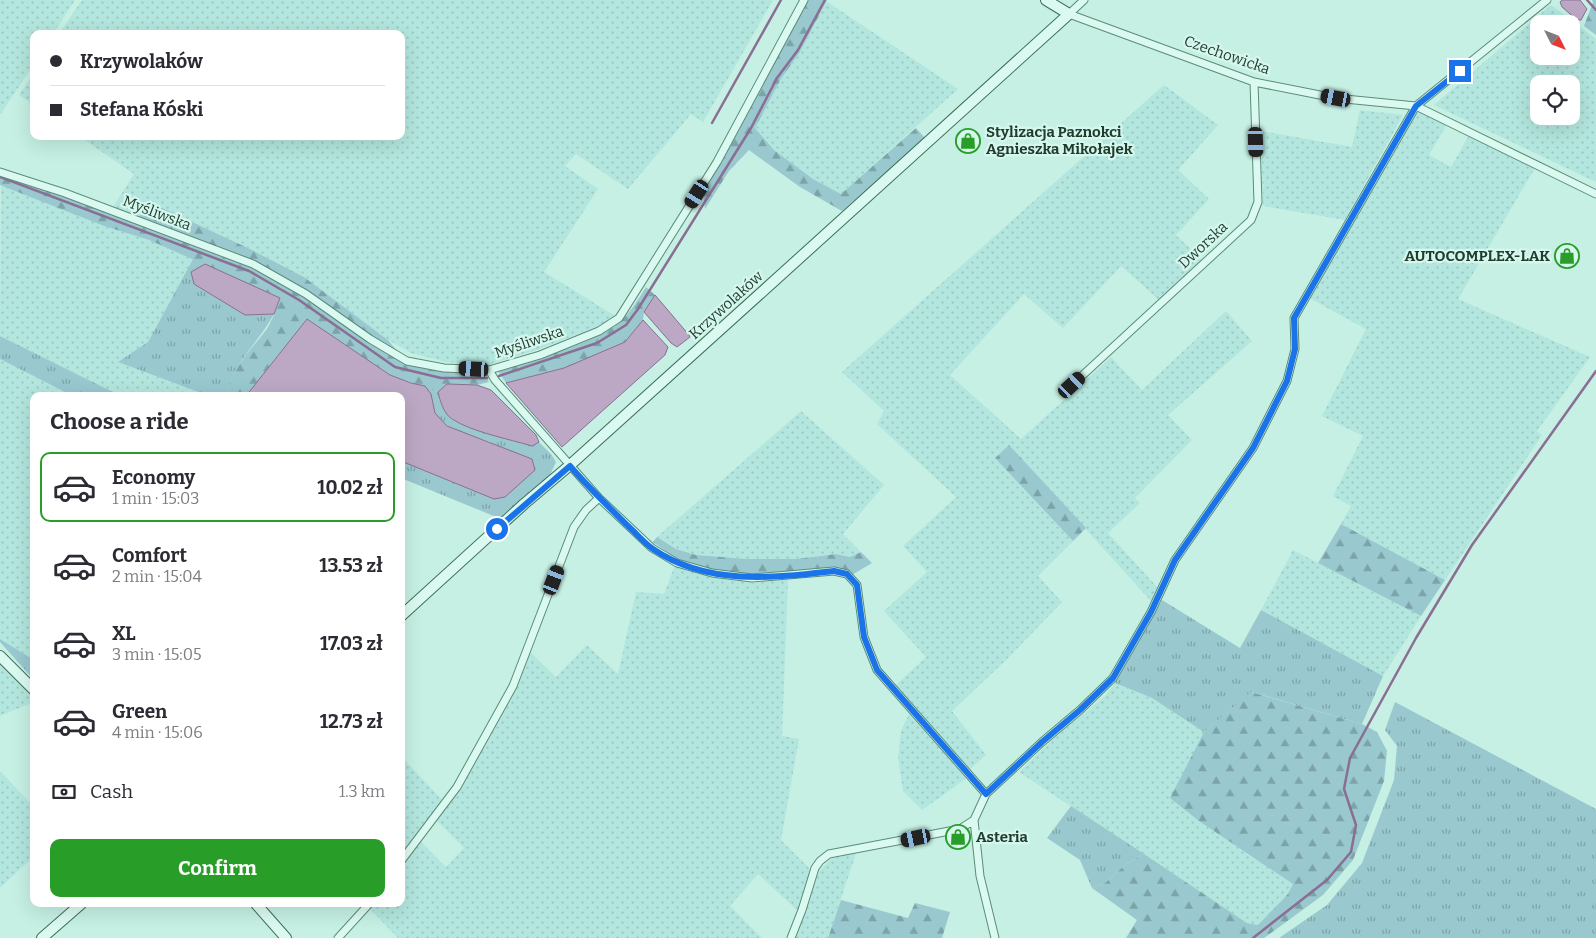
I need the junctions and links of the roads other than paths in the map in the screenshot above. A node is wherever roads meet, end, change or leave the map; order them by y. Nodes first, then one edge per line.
1 (804, 0) edge
2 (1046, 0) edge
3 (1084, 0) edge
4 (1547, 0) edge
5 (1069, 14) junction
6 (1254, 82) junction
7 (1416, 106) junction
8 (0, 172) edge
9 (1596, 194) edge
10 (489, 370) junction
11 (1072, 385) dead end
12 (570, 466) junction
13 (599, 498) junction
14 (405, 612) edge
15 (0, 656) edge
16 (30, 686) edge
17 (986, 794) junction
18 (974, 820) junction
19 (405, 856) edge
20 (78, 907) edge
21 (259, 907) edge
22 (366, 907) edge
23 (42, 938) edge
24 (286, 938) edge
25 (338, 938) edge
26 (791, 938) edge
27 (995, 938) edge

1 - 10 street, Myśliwska
2 - 5 street, Czechowicka
3 - 5 street
4 - 7 street
5 - 6 street, Czechowicka
5 - 12 street, Krzywolaków
6 - 7 street, Czechowicka
6 - 11 street, Dworska
7 - 9 street, Czechowicka
7 - 17 street
8 - 10 street, Myśliwska
10 - 12 street
12 - 13 street
12 - 14 street, Krzywolaków
13 - 17 street
13 - 19 street
15 - 16 street
17 - 18 street
18 - 26 street
18 - 27 street
20 - 23 street
21 - 24 street
22 - 25 street

